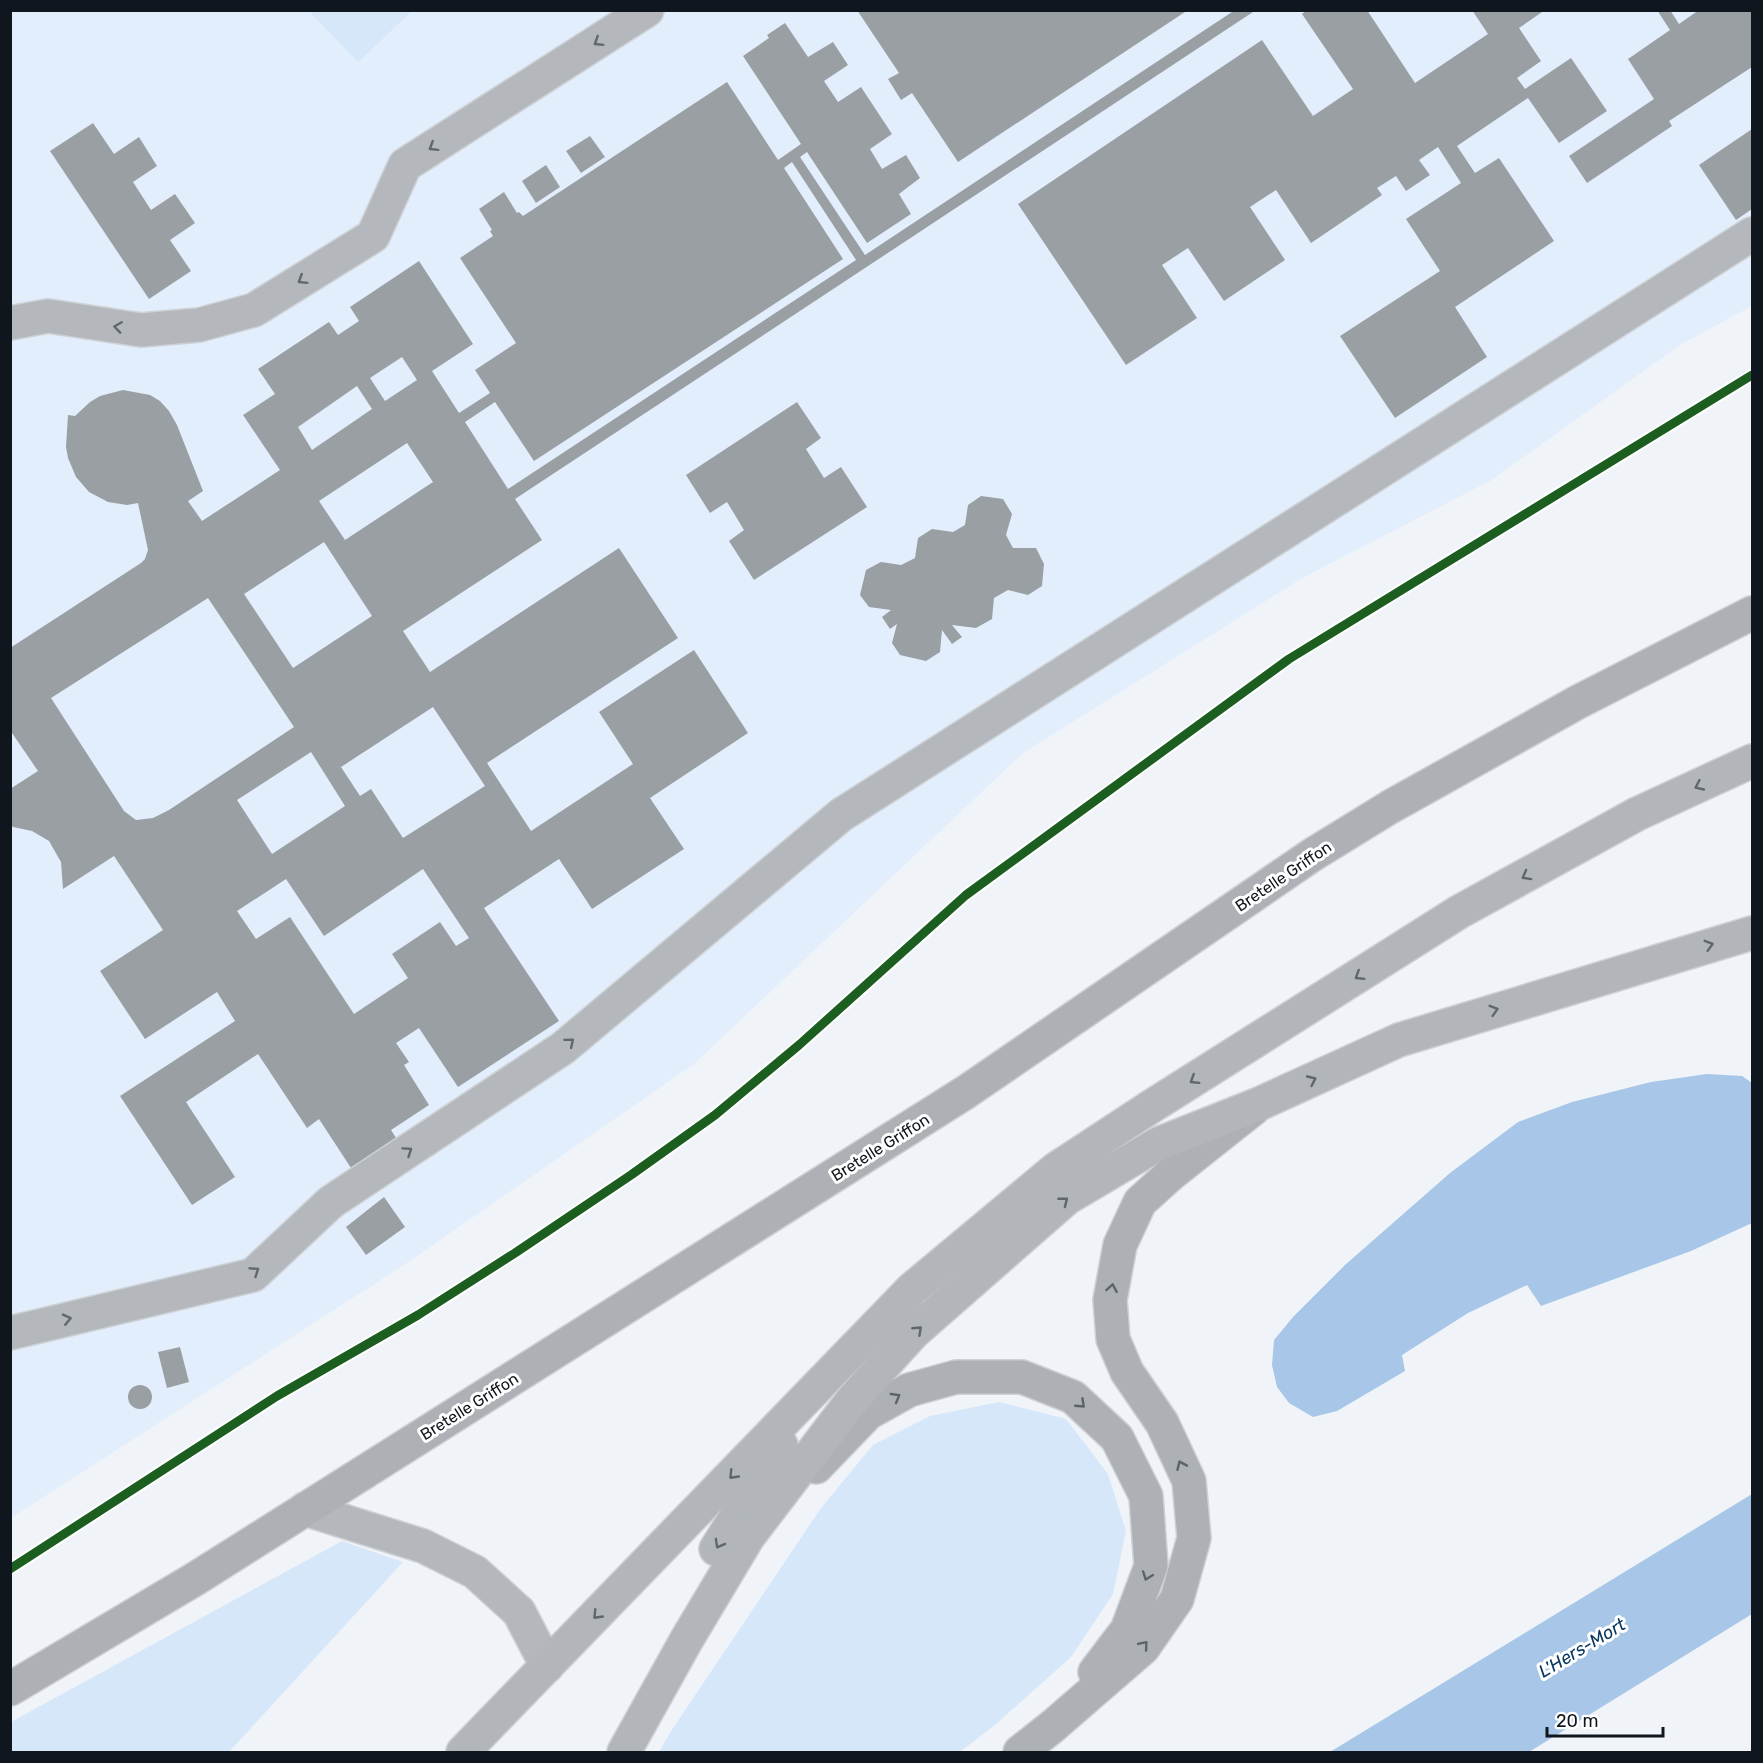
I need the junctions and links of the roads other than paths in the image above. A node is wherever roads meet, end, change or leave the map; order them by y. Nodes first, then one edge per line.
1 (647, 10) edge
2 (1752, 234) edge
3 (10, 323) edge
4 (1752, 613) edge
5 (1752, 761) edge
6 (1752, 933) edge
7 (1259, 1104) junction
8 (10, 1333) edge
9 (817, 1388) junction
10 (305, 1509) junction
11 (748, 1537) junction
12 (547, 1666) junction
13 (10, 1689) edge
14 (1053, 1726) junction
15 (463, 1752) edge
16 (606, 1752) edge
17 (624, 1752) edge
18 (1020, 1752) edge

1 -> 3 lane
8 -> 2 lane
4 - 10 main road, Bretelle Griffon
5 -> 9 highway
7 -> 6 highway
11 -> 7 highway
14 -> 7 main road
9 -> 12 highway
9 -> 16 highway
10 - 12 lane
10 - 13 main road, Bretelle Griffon
11 -> 14 main road
11 - 17 highway
12 - 15 highway
14 - 18 main road

